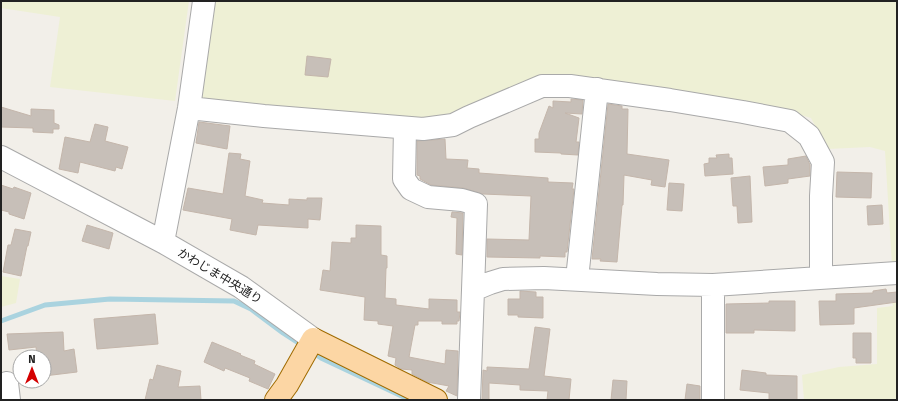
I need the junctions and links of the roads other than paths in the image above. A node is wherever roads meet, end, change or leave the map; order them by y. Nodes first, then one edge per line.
1 (204, 1) edge
2 (597, 89) junction
3 (189, 108) junction
4 (405, 128) junction
5 (1, 156) edge
6 (163, 242) junction
7 (897, 273) edge
8 (821, 277) junction
9 (577, 279) junction
10 (713, 285) junction
11 (473, 290) junction
12 (313, 339) junction
13 (432, 399) edge
14 (276, 400) edge
15 (469, 400) edge
16 (713, 400) edge

1 - 3 street
2 - 4 street
2 - 8 street
2 - 9 street
3 - 4 street
3 - 6 street
4 - 11 street
5 - 6 street, かわじま中央通り
6 - 12 street, かわじま中央通り
7 - 8 street
8 - 10 street
9 - 10 street
9 - 11 street
10 - 16 street
11 - 15 street
12 - 13 main road, かわじま中央通り
12 - 14 main road

